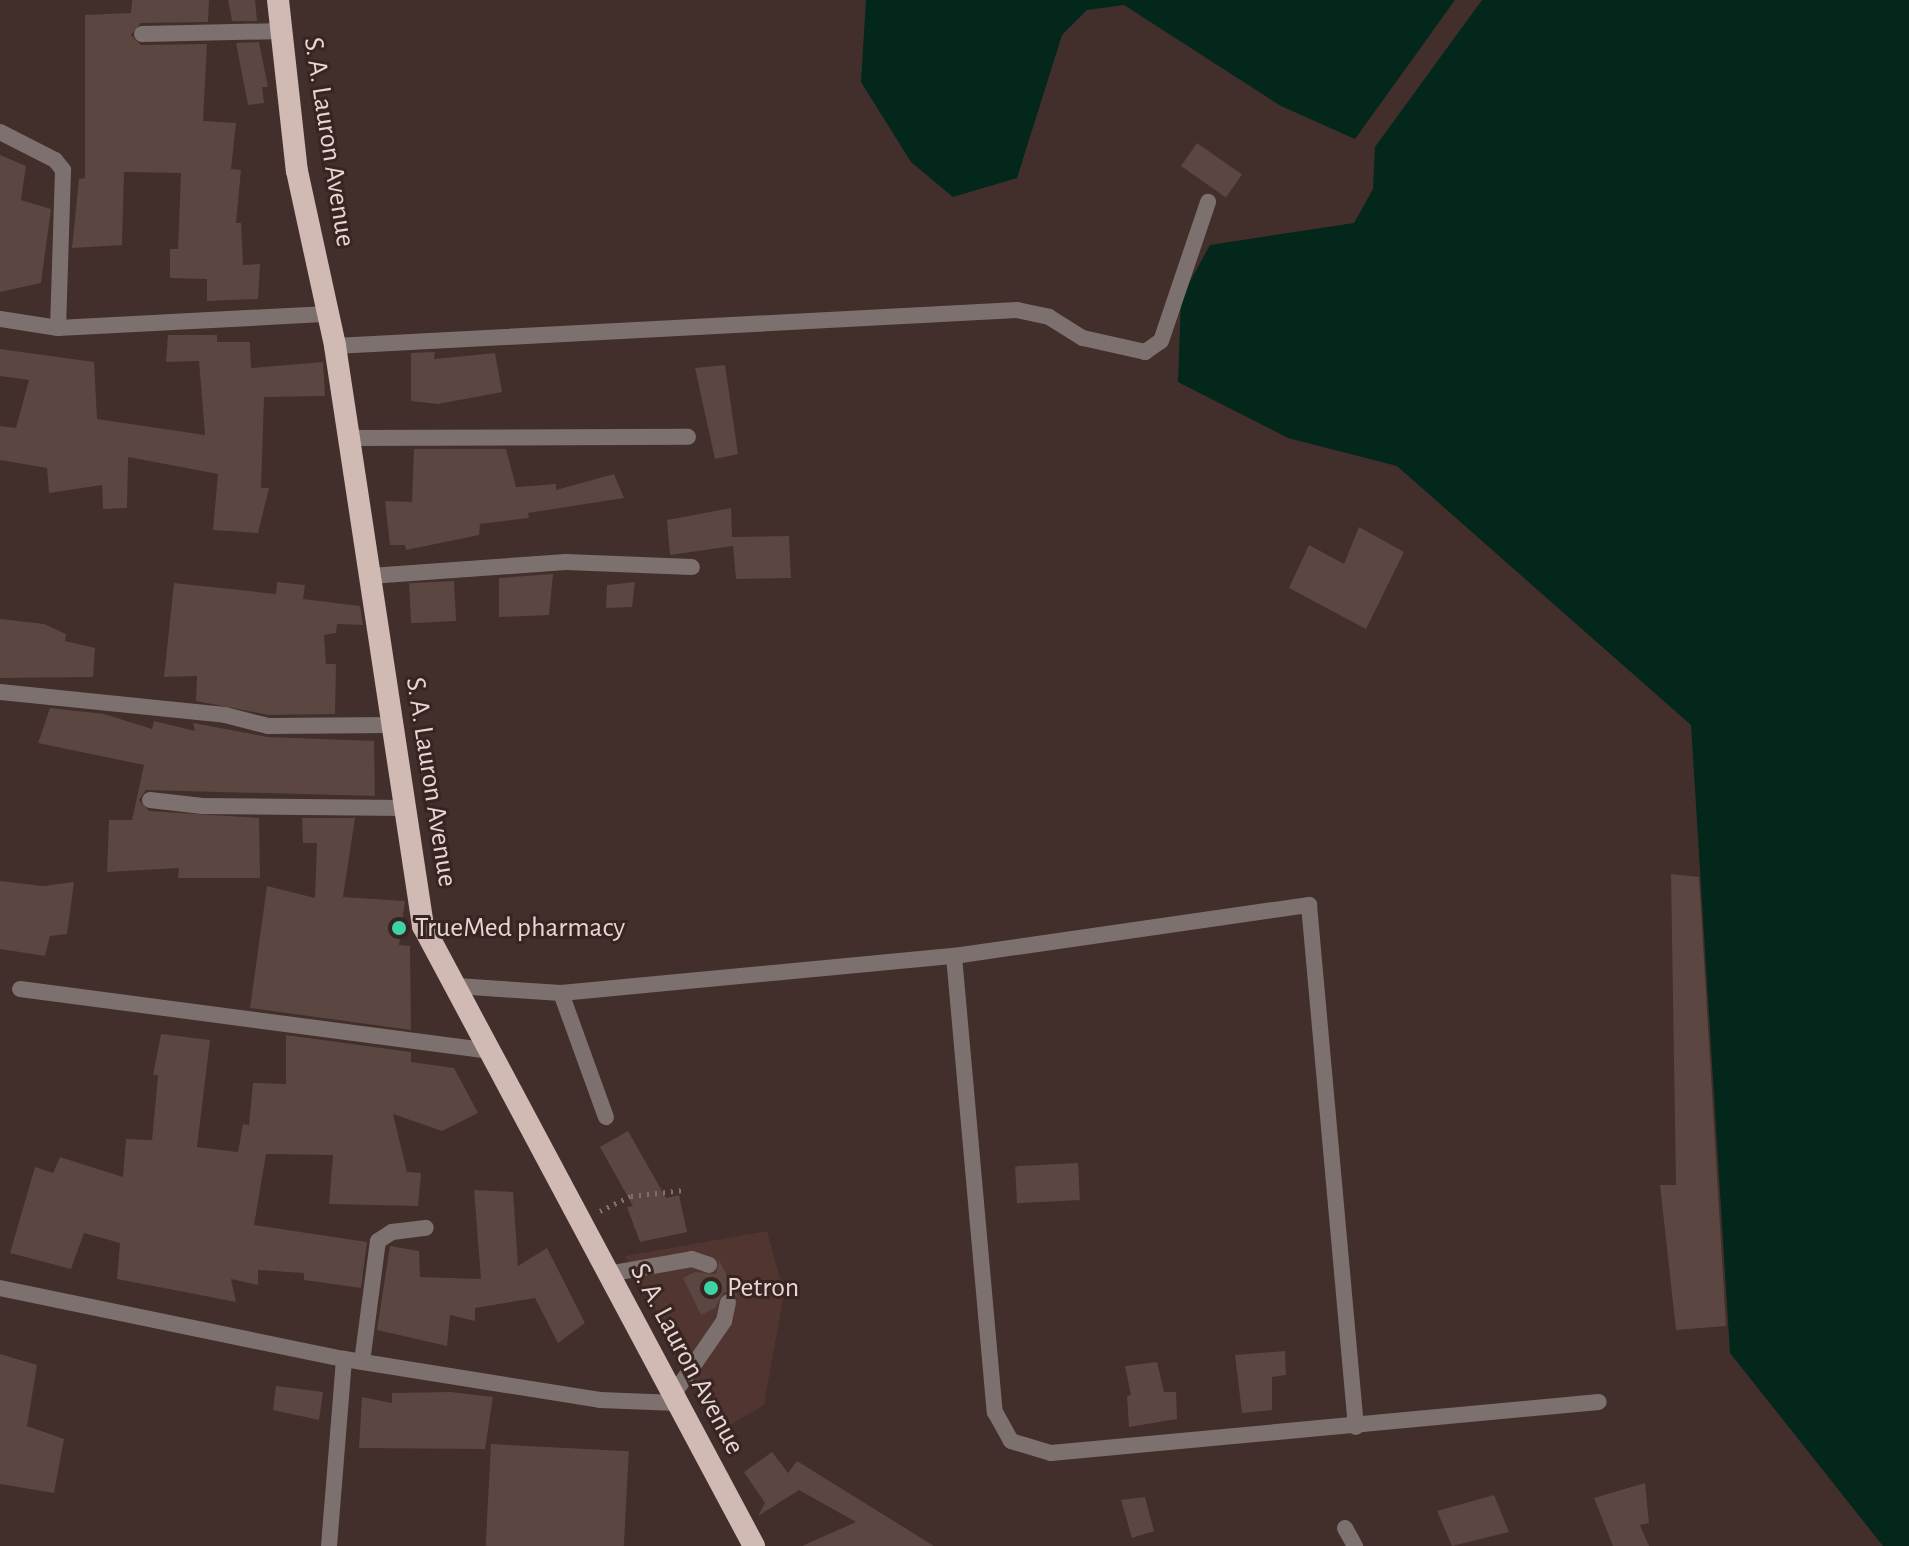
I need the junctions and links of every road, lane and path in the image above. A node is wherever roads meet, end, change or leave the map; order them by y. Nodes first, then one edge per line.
1 (278, 0) edge
2 (281, 31) junction
3 (142, 34) dead end
4 (0, 132) edge
5 (1208, 202) dead end
6 (328, 314) junction
7 (0, 319) edge
8 (58, 328) junction
9 (335, 346) junction
10 (688, 437) dead end
11 (350, 438) junction
12 (692, 567) dead end
13 (370, 576) junction
14 (0, 692) edge
15 (392, 725) junction
16 (150, 800) dead end
17 (404, 808) junction
18 (954, 956) junction
19 (457, 986) junction
20 (20, 989) dead end
21 (561, 993) junction
22 (489, 1051) junction
23 (606, 1117) dead end
24 (684, 1190) dead end
25 (580, 1221) junction
26 (426, 1228) dead end
27 (709, 1265) dead end
28 (608, 1274) junction
29 (0, 1288) edge
30 (728, 1302) dead end
31 (344, 1359) junction
32 (362, 1362) junction
33 (675, 1399) junction
34 (1599, 1402) dead end
35 (1356, 1427) junction
36 (1345, 1528) dead end
37 (329, 1546) edge
38 (754, 1546) edge
39 (1355, 1546) edge

1 - 2 highway, S. A. Lauron Avenue
2 - 3 street
2 - 6 highway, S. A. Lauron Avenue
4 - 8 street
5 - 9 street
6 - 8 street
6 - 9 highway, S. A. Lauron Avenue
7 - 8 street
9 - 11 highway, S. A. Lauron Avenue
10 - 11 street
11 - 13 highway, S. A. Lauron Avenue
12 - 13 street
13 - 15 highway, S. A. Lauron Avenue
14 - 15 street
15 - 17 highway, S. A. Lauron Avenue
16 - 17 street
17 - 19 highway, S. A. Lauron Avenue
18 - 21 street
18 - 35 street
18 - 35 street
19 - 21 street
19 - 22 highway, S. A. Lauron Avenue
20 - 22 street
21 - 23 street
22 - 25 highway, S. A. Lauron Avenue
24 - 25 path
25 - 28 highway, S. A. Lauron Avenue
26 - 32 street
27 - 28 street
28 - 33 highway, S. A. Lauron Avenue
29 - 31 street
30 - 33 street
31 - 32 street
31 - 37 street
32 - 33 street
33 - 38 highway, S. A. Lauron Avenue
34 - 35 street
36 - 39 street

